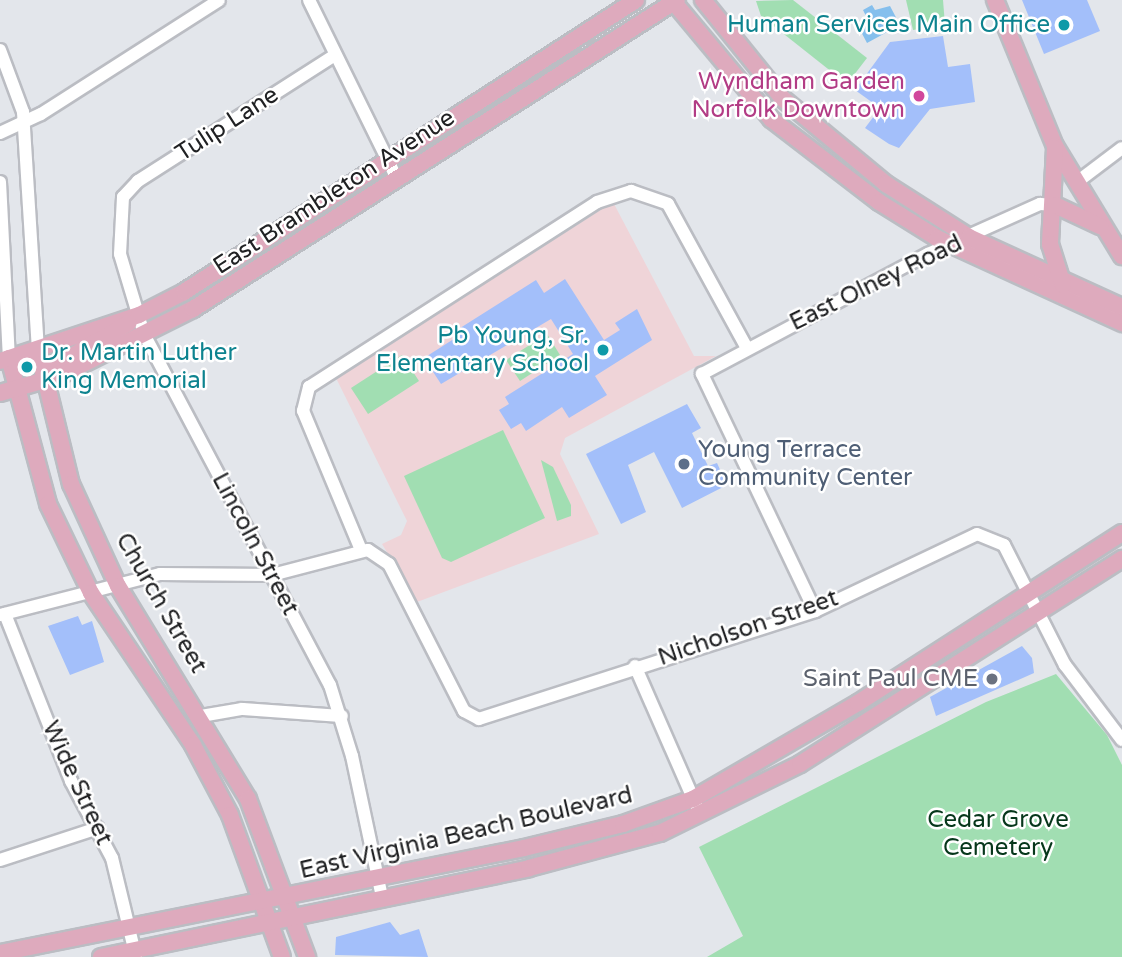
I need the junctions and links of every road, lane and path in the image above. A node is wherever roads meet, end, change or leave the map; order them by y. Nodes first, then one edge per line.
1 (219, 0) edge
2 (309, 0) edge
3 (636, 0) edge
4 (703, 0) edge
5 (995, 0) edge
6 (674, 1) edge
7 (0, 50) edge
8 (335, 55) junction
9 (23, 123) junction
10 (0, 133) edge
11 (1055, 146) junction
12 (1122, 148) edge
13 (388, 162) junction
14 (397, 179) junction
15 (1077, 182) junction
16 (0, 183) edge
17 (122, 197) joint
18 (1055, 205) junction
19 (1100, 226) junction
20 (969, 237) junction
21 (950, 245) junction
22 (1122, 256) edge
23 (1060, 279) junction
24 (1070, 299) junction
25 (1122, 306) edge
26 (139, 315) junction
27 (1122, 323) edge
28 (144, 334) junction
29 (747, 348) junction
30 (38, 349) junction
31 (5, 364) edge
32 (42, 378) junction
33 (7, 391) edge
34 (1122, 533) edge
35 (361, 550) junction
36 (1122, 559) edge
37 (272, 575) junction
38 (118, 586) junction
39 (91, 593) junction
40 (1028, 593) junction
41 (814, 611) junction
42 (1038, 612) junction
43 (2, 614) edge
44 (635, 666) junction
45 (859, 703) junction
46 (201, 716) junction
47 (342, 716) junction
48 (870, 719) junction
49 (212, 733) junction
50 (1122, 740) edge
51 (193, 745) junction
52 (693, 799) junction
53 (701, 816) junction
54 (98, 828) junction
55 (0, 860) edge
56 (419, 870) junction
57 (377, 878) junction
58 (423, 889) junction
59 (285, 897) junction
60 (382, 897) junction
61 (263, 901) junction
62 (292, 916) junction
63 (269, 921) junction
64 (130, 927) junction
65 (0, 953) edge
66 (136, 954) edge
67 (101, 957) edge
68 (282, 957) edge
69 (307, 957) edge

1 - 9 street
2 - 8 street
3 - 13 main road, East Brambleton Avenue
4 - 20 main road
5 - 11 main road
6 - 14 main road, East Brambleton Avenue
6 - 21 main road
7 - 9 street, Church Street
8 - 13 street
8 - 17 street, Tulip Lane
9 - 10 street
9 - 30 street, Church Street
11 - 15 main road
11 - 18 main road
12 - 15 street
13 - 14 street
13 - 26 main road, East Brambleton Avenue
14 - 28 main road, East Brambleton Avenue
15 - 19 main road
16 - 31 street, Church Street
17 - 26 street, Lincoln Street
18 - 19 main road
18 - 20 street, East Olney Road
18 - 23 main road
19 - 22 main road
20 - 21 street, East Olney Road
20 - 23 main road
21 - 24 main road
21 - 29 street, East Olney Road
23 - 24 main road
23 - 25 main road
24 - 27 main road
26 - 28 street, Lincoln Street
26 - 30 main road, East Brambleton Avenue
26 - 32 main road
28 - 32 main road, East Brambleton Avenue
28 - 37 street, Lincoln Street
29 - 35 street
29 - 41 street, East Olney Road
30 - 31 main road, East Brambleton Avenue
30 - 32 main road, Church Street
31 - 33 main road, Church Street
32 - 33 main road, East Brambleton Avenue
32 - 38 main road, Church Street
33 - 39 main road, Church Street
34 - 40 main road, East Virginia Beach Boulevard
35 - 37 street
35 - 44 street, Nicholson Street
36 - 42 main road, East Virginia Beach Boulevard
37 - 38 street
37 - 47 street, Lincoln Street
38 - 39 street
38 - 46 main road, Church Street
39 - 43 street
39 - 51 main road, Church Street
40 - 41 street, Nicholson Street
40 - 42 street
40 - 45 main road, East Virginia Beach Boulevard
41 - 44 street, Nicholson Street
42 - 48 main road, East Virginia Beach Boulevard
42 - 50 street
43 - 54 street, Wide Street
44 - 52 street
45 - 48 main road
45 - 52 main road, East Virginia Beach Boulevard
46 - 47 street
46 - 49 main road, Church Street
47 - 57 street, Lincoln Street
48 - 53 main road, East Virginia Beach Boulevard
49 - 51 street
49 - 59 main road, Church Street
51 - 61 main road, Church Street
52 - 53 street
52 - 56 main road, East Virginia Beach Boulevard
53 - 58 main road, East Virginia Beach Boulevard
54 - 55 street
54 - 64 street, Wide Street
56 - 57 main road, East Virginia Beach Boulevard
56 - 58 main road
57 - 59 main road, East Virginia Beach Boulevard
57 - 60 street, Lincoln Street
58 - 60 main road, East Virginia Beach Boulevard
59 - 61 main road, East Virginia Beach Boulevard
59 - 62 main road, Church Street
60 - 62 main road, East Virginia Beach Boulevard
61 - 63 main road, Church Street
61 - 64 main road, East Virginia Beach Boulevard
62 - 63 main road, East Virginia Beach Boulevard
62 - 69 main road, Church Street
63 - 66 main road, East Virginia Beach Boulevard
63 - 68 main road, Church Street
64 - 65 main road, East Virginia Beach Boulevard
64 - 66 street, Wide Street
66 - 67 main road, East Virginia Beach Boulevard

